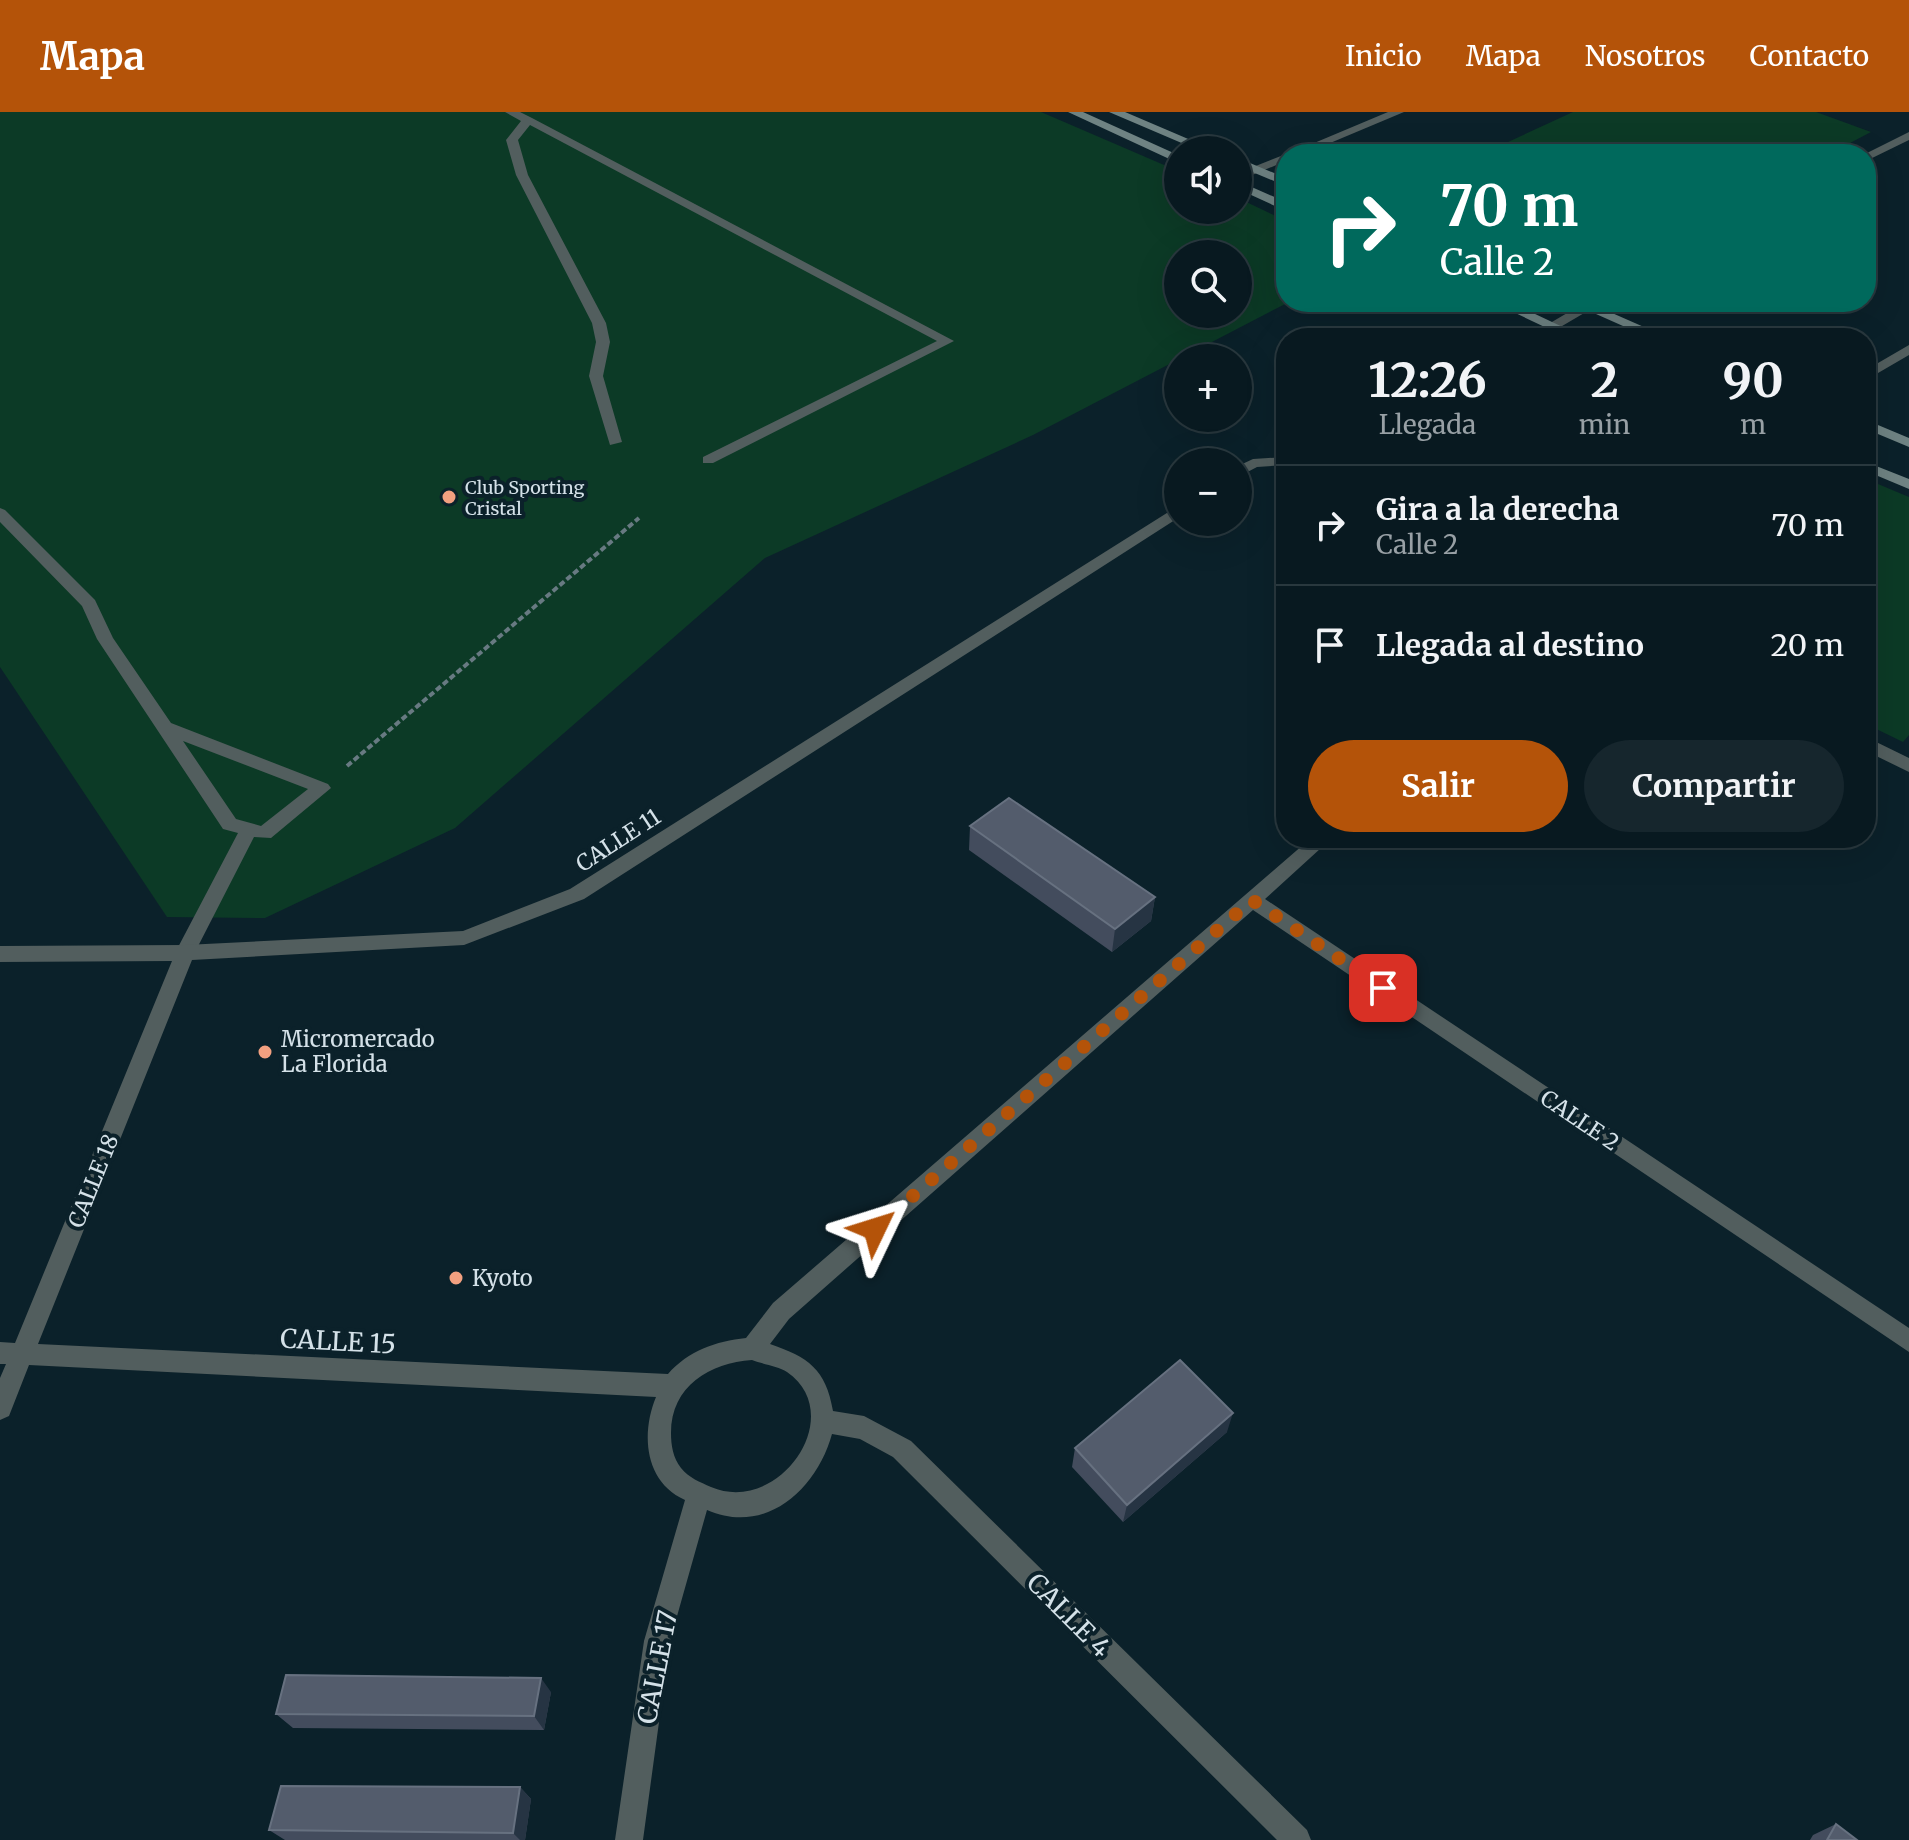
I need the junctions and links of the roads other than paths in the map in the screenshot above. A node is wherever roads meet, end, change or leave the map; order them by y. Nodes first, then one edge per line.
1 (511, 112) edge
2 (1074, 112) edge
3 (1115, 112) edge
4 (1398, 112) edge
5 (528, 120) junction
6 (1909, 135) edge
7 (1174, 136) edge
8 (1319, 144) edge
9 (1164, 153) edge
10 (1876, 153) edge
11 (1276, 161) edge
12 (1252, 167) edge
13 (1256, 169) junction
14 (1252, 171) edge
15 (1276, 178) edge
16 (1252, 191) edge
17 (1276, 202) edge
18 (1521, 312) edge
19 (1574, 312) edge
20 (1604, 312) edge
21 (1552, 326) junction
22 (1556, 328) edge
23 (1640, 328) edge
24 (1909, 349) edge
25 (1876, 370) edge
26 (1876, 428) edge
27 (615, 442) dead end
28 (1909, 443) edge
29 (708, 460) dead end
30 (1276, 462) edge
31 (1252, 464) edge
32 (1876, 470) edge
33 (1909, 485) edge
34 (0, 513) edge
35 (1164, 520) edge
36 (165, 727) junction
37 (1876, 748) edge
38 (1909, 766) edge
39 (248, 831) junction
40 (1312, 848) edge
41 (1252, 900) junction
42 (185, 953) junction
43 (0, 954) edge
44 (1909, 1341) edge
45 (752, 1349) junction
46 (12, 1354) edge
47 (673, 1386) junction
48 (0, 1408) edge
49 (824, 1421) junction
50 (698, 1498) junction
51 (629, 1840) edge
52 (1297, 1840) edge

1 - 5 street
2 - 9 street
3 - 7 street
4 - 8 street
5 - 27 street
5 - 29 street
6 - 10 street
11 - 13 street
12 - 13 street
13 - 14 street
13 - 15 street
16 - 17 street
18 - 21 street
19 - 21 street
20 - 23 street
21 - 22 street
24 - 25 street
26 - 28 street
30 - 31 street
32 - 33 street
34 - 36 street
35 - 42 street, CALLE 11
36 - 39 street
36 - 39 street
37 - 38 street
39 - 42 street, CALLE 18
40 - 41 street
41 - 44 street, CALLE 2
41 - 45 street
42 - 43 street, CALLE 11
42 - 46 street, CALLE 18
45 - 47 street
45 - 49 street
46 - 47 street, CALLE 15
46 - 48 street, CALLE 18
47 - 50 street
49 - 50 street
49 - 52 street, CALLE 4
50 - 51 street, CALLE 17

